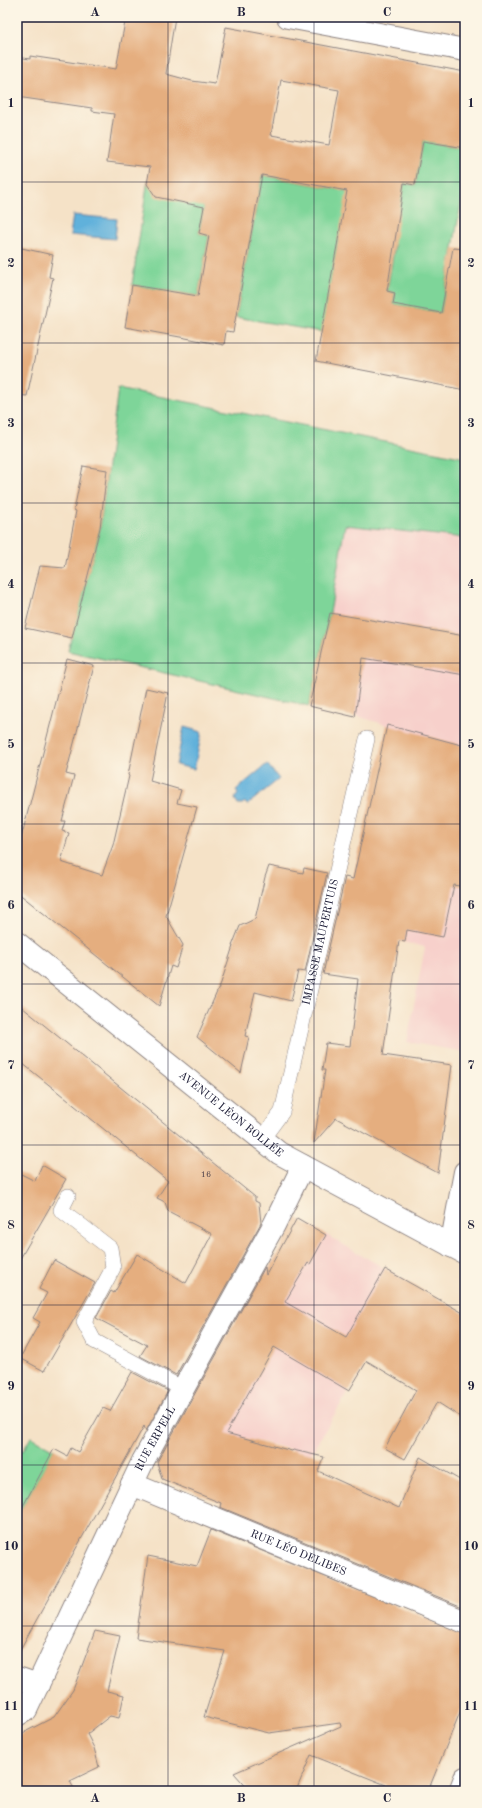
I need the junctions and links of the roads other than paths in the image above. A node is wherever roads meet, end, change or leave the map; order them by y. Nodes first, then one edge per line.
1 (288, 17) edge
2 (465, 50) edge
3 (367, 739) dead end
4 (17, 943) edge
5 (262, 1139) junction
6 (303, 1166) junction
7 (465, 1172) edge
8 (68, 1196) dead end
9 (458, 1250) edge
10 (183, 1389) junction
11 (132, 1484) junction
12 (465, 1622) edge
13 (17, 1678) edge
14 (38, 1686) junction
15 (17, 1714) edge
16 (465, 1778) edge
17 (460, 1791) edge

1 - 2 street
3 - 5 lane, IMPASSE MAUPERTUIS
4 - 5 street, AVENUE LÉON BOLLÉE
5 - 6 street, AVENUE LÉON BOLLÉE
6 - 9 street, AVENUE LÉON BOLLÉE
6 - 10 street, RUE ERPELL
7 - 9 street
8 - 10 lane
10 - 11 street, RUE ERPELL
11 - 12 street, RUE LÉO DELIBES
11 - 14 street, RUE ERPELL
13 - 14 street
14 - 15 street, RUE ERPELL
16 - 17 street

